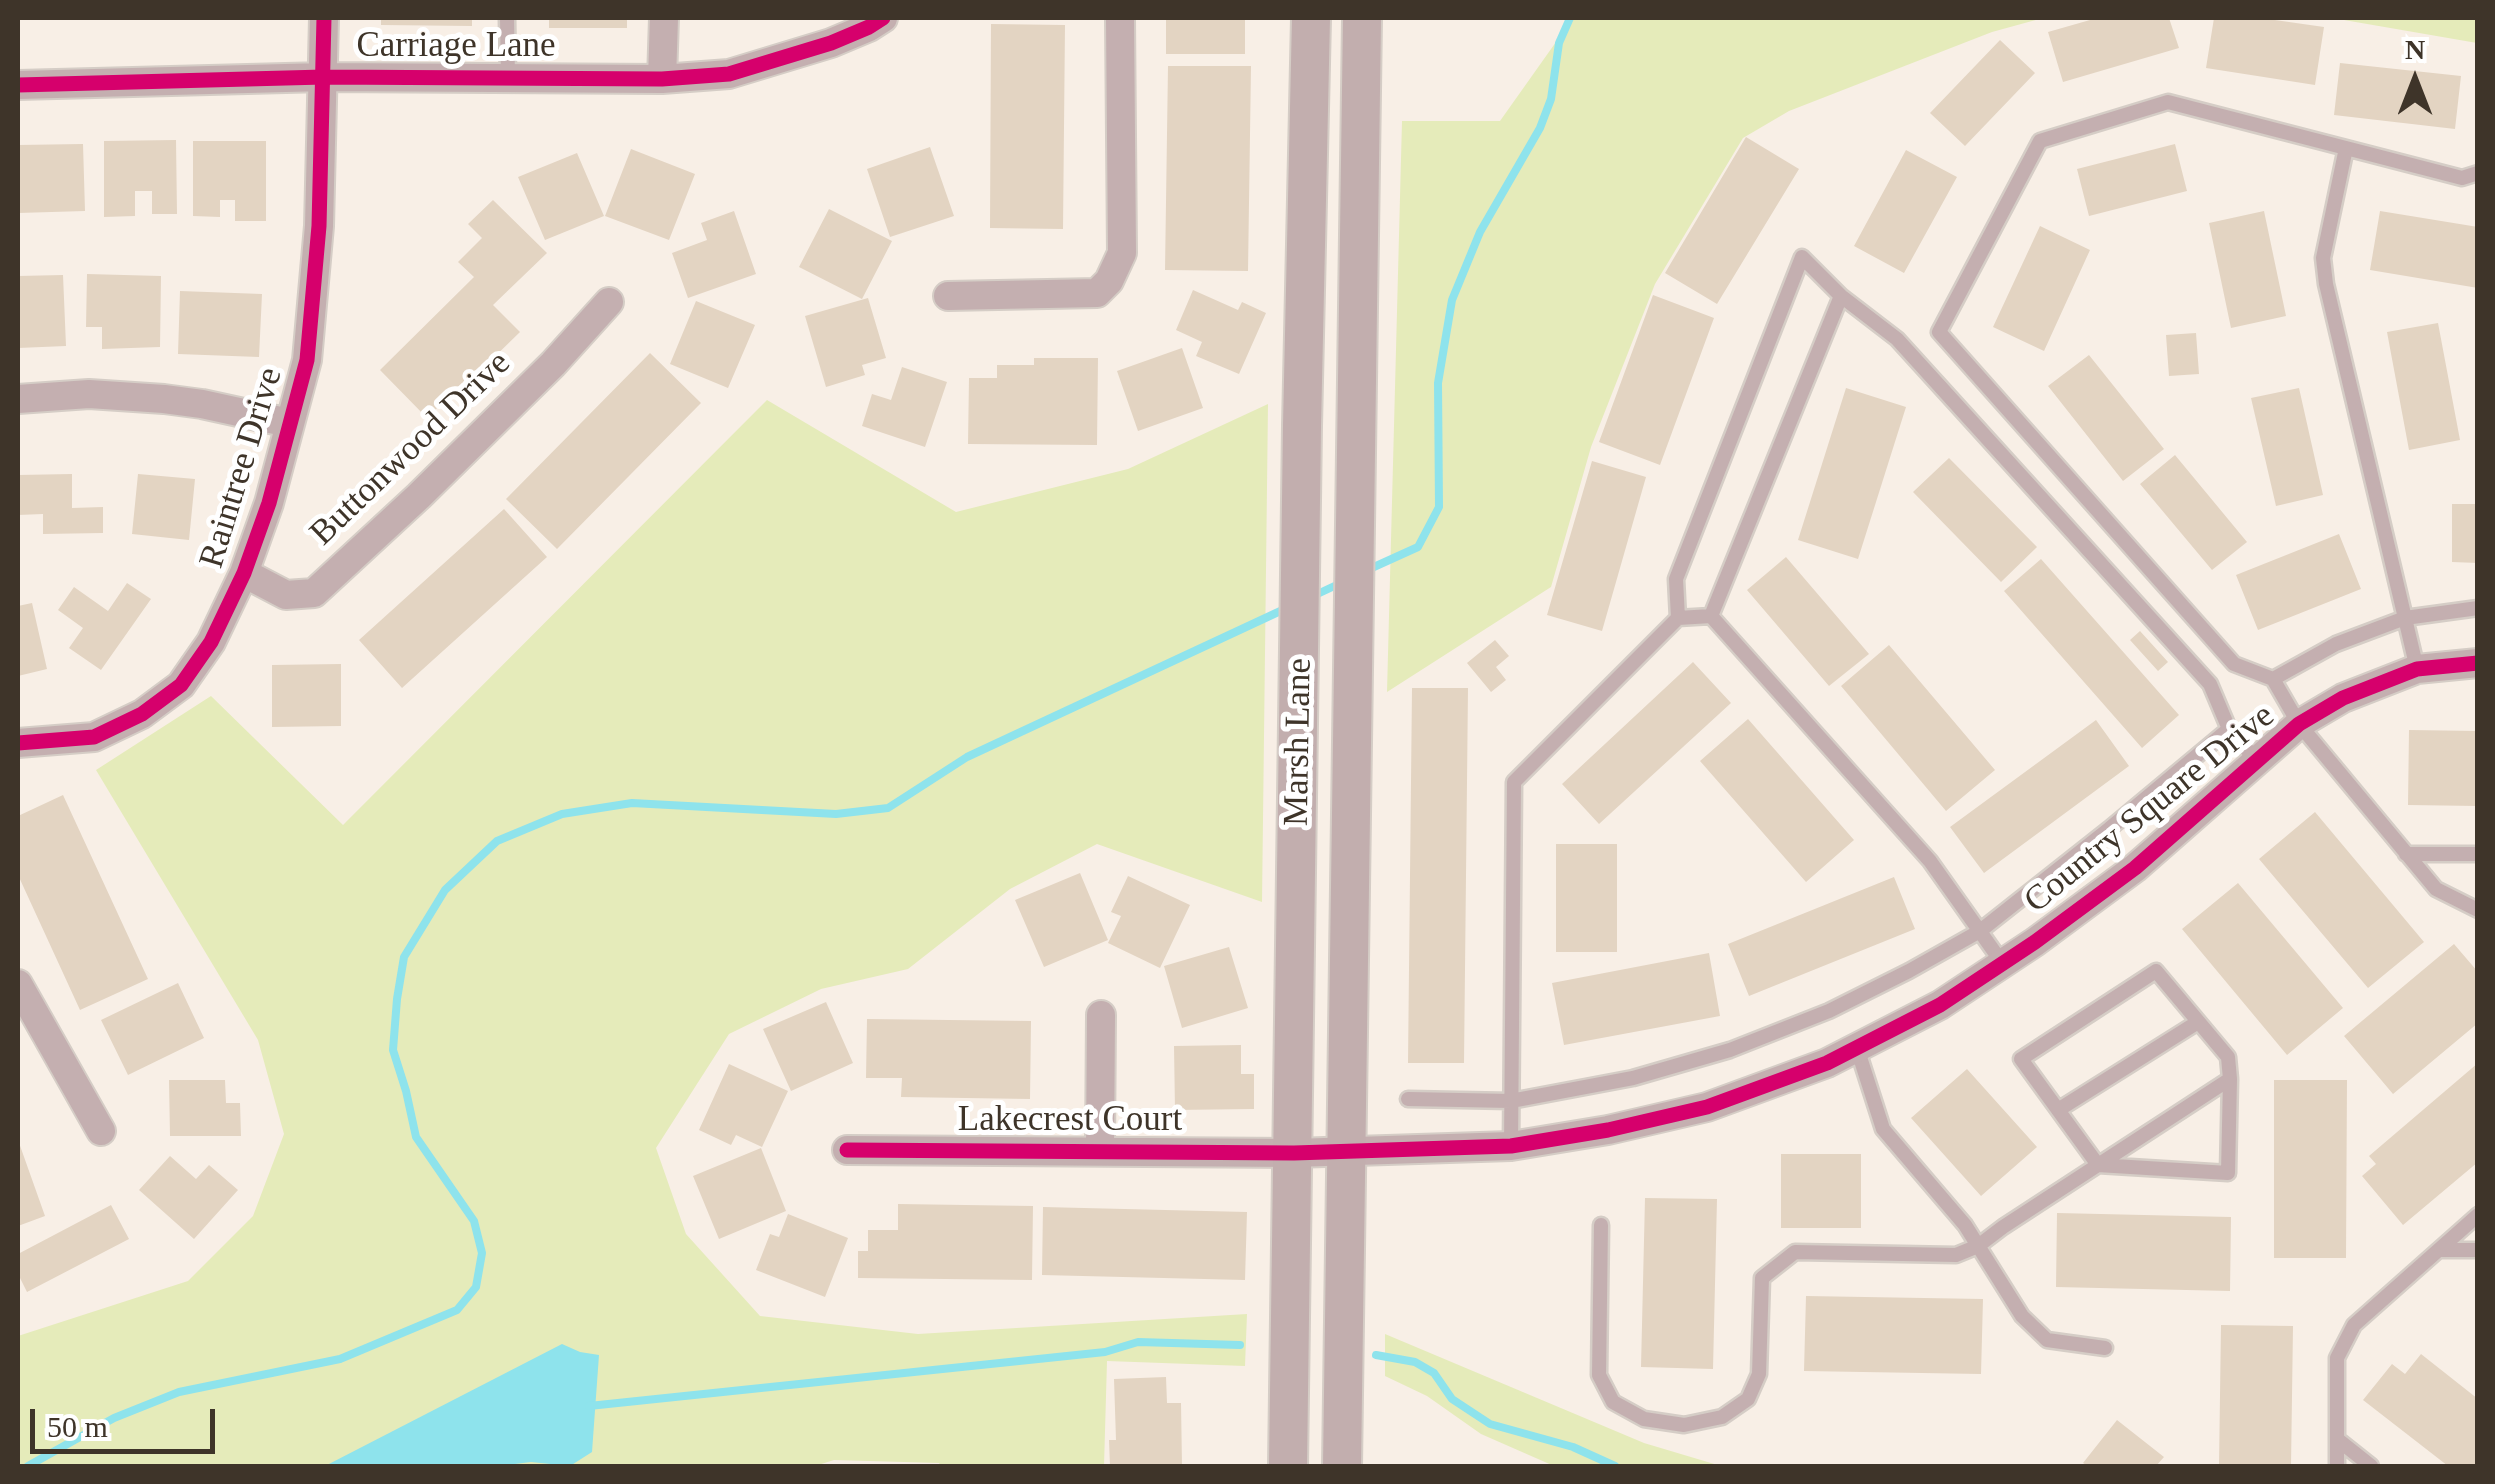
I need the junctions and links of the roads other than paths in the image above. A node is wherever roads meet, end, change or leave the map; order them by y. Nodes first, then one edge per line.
1 (324, 18) edge
2 (507, 18) edge
3 (664, 18) edge
4 (883, 18) edge
5 (1120, 18) edge
6 (1311, 18) edge
7 (1362, 18) edge
8 (324, 77) junction
9 (508, 77) junction
10 (662, 79) junction
11 (18, 85) edge
12 (2346, 148) junction
13 (2478, 172) edge
14 (948, 296) dead end
15 (1841, 296) junction
16 (609, 302) dead end
17 (18, 399) edge
18 (289, 424) junction
19 (244, 573) junction
20 (2478, 608) edge
21 (1711, 616) junction
22 (1678, 618) junction
23 (2405, 618) junction
24 (2478, 663) edge
25 (2417, 669) junction
26 (2272, 679) junction
27 (2298, 724) junction
28 (2229, 729) junction
29 (18, 743) edge
30 (2257, 762) junction
31 (2406, 854) junction
32 (2478, 854) edge
33 (2478, 910) edge
34 (1980, 931) junction
35 (2003, 964) junction
36 (18, 984) edge
37 (1101, 1015) dead end
38 (2198, 1022) junction
39 (1856, 1048) junction
40 (2230, 1079) junction
41 (1408, 1099) dead end
42 (1511, 1102) junction
43 (2058, 1110) junction
44 (101, 1132) dead end
45 (1511, 1146) junction
46 (847, 1150) dead end
47 (1100, 1151) junction
48 (1346, 1152) junction
49 (1294, 1153) junction
50 (2098, 1165) junction
51 (2478, 1215) edge
52 (1601, 1225) dead end
53 (1978, 1246) junction
54 (2439, 1250) junction
55 (2478, 1250) edge
56 (2105, 1348) dead end
57 (2337, 1438) junction
58 (1288, 1466) edge
59 (1342, 1466) edge
60 (2337, 1466) edge
61 (2372, 1466) edge

1 - 8 street, Raintree Drive
2 - 9 lane
3 - 10 street
4 - 10 street, Carriage Lane
5 - 14 street
6 - 49 main road, Marsh Lane
7 - 48 main road, Marsh Lane
8 - 9 street, Carriage Lane
8 - 11 street, Carriage Lane
8 - 18 street, Raintree Drive
9 - 10 street, Carriage Lane
12 - 13 lane
12 - 23 lane
12 - 26 lane
15 - 21 lane
15 - 22 lane
15 - 28 lane
16 - 19 street, Buttonwood Drive
17 - 18 street
18 - 19 street, Raintree Drive
19 - 29 street, Raintree Drive
20 - 23 lane
21 - 22 lane
21 - 34 lane
22 - 42 lane
23 - 25 lane
23 - 26 lane
24 - 25 street, Country Square Drive
25 - 27 street, Country Square Drive
26 - 27 lane
27 - 30 street, Country Square Drive
27 - 31 lane
28 - 30 lane
28 - 34 lane
30 - 35 street, Country Square Drive
31 - 32 lane
31 - 33 lane
34 - 35 lane
34 - 42 lane
35 - 39 street, Country Square Drive
36 - 44 street
37 - 47 street
38 - 40 lane
38 - 43 lane
38 - 43 lane
39 - 45 street, Country Square Drive
39 - 53 lane
40 - 50 lane
40 - 50 lane
41 - 42 lane
42 - 45 lane
43 - 50 lane
45 - 48 street, Country Square Drive
46 - 47 street, Lakecrest Court
47 - 49 street, Lakecrest Court
48 - 49 street, Country Square Drive
48 - 59 main road, Marsh Lane
49 - 58 main road, Marsh Lane
50 - 53 lane
51 - 54 lane
52 - 53 lane
53 - 56 lane
54 - 55 lane
54 - 57 lane
57 - 60 lane
57 - 61 lane

